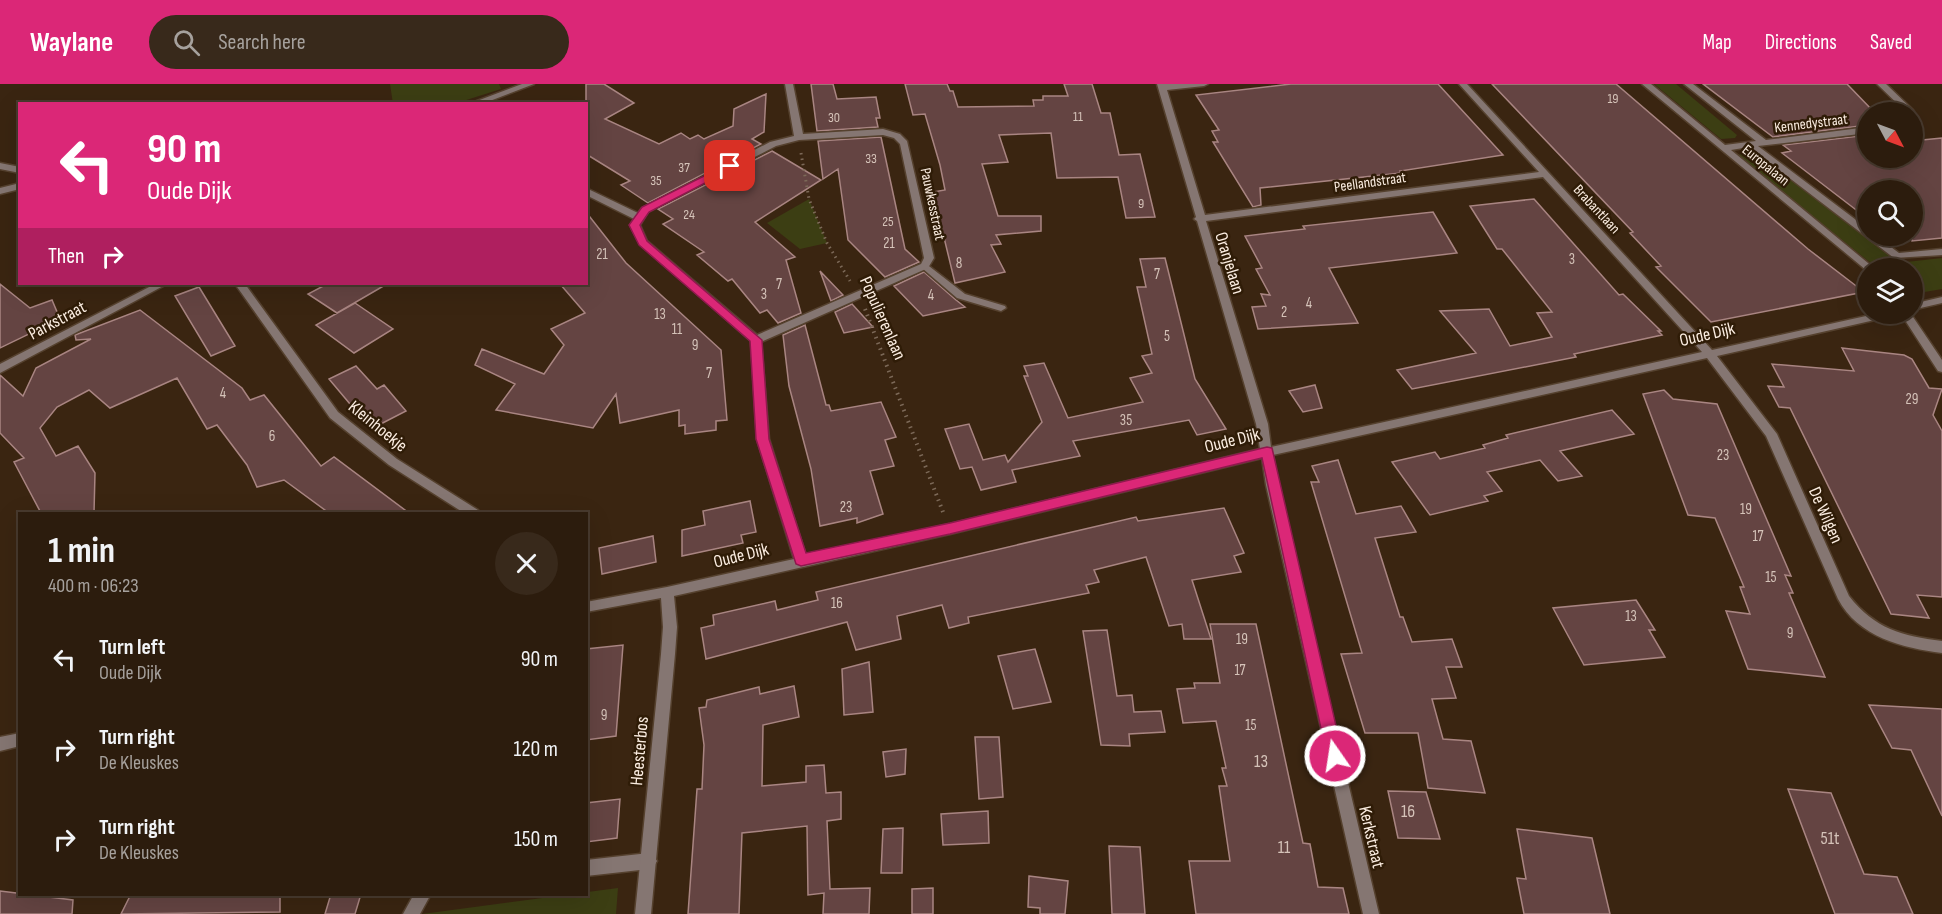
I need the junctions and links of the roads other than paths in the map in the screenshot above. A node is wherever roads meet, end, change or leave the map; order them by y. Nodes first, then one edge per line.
1 (530, 84) edge
2 (789, 84) edge
3 (1204, 84) edge
4 (1463, 84) edge
5 (1646, 84) edge
6 (1688, 84) edge
7 (1881, 84) edge
8 (1161, 86) edge
9 (479, 102) edge
10 (1899, 102) edge
11 (1857, 131) edge
12 (799, 137) junction
13 (1764, 143) junction
14 (1750, 144) junction
15 (1722, 148) junction
16 (0, 166) edge
17 (18, 170) edge
18 (1544, 174) junction
19 (18, 186) edge
20 (0, 191) edge
21 (588, 192) edge
22 (638, 217) junction
23 (1199, 219) junction
24 (1857, 226) edge
25 (1884, 246) edge
26 (1942, 252) edge
27 (1857, 258) edge
28 (925, 266) junction
29 (160, 285) edge
30 (241, 285) edge
31 (1942, 300) edge
32 (1923, 305) edge
33 (1001, 308) dead end
34 (1857, 321) edge
35 (1919, 324) edge
36 (756, 340) junction
37 (1709, 353) junction
38 (1942, 368) edge
39 (0, 369) edge
40 (1267, 452) junction
41 (472, 512) edge
42 (801, 560) junction
43 (667, 592) junction
44 (588, 607) edge
45 (1942, 647) edge
46 (18, 740) edge
47 (0, 744) edge
48 (649, 861) junction
49 (588, 868) edge
50 (422, 896) edge
51 (411, 914) edge
52 (643, 914) edge
53 (1371, 914) edge

1 - 9 street
2 - 12 street
3 - 8 street
4 - 18 street, Brabantlaan
5 - 15 street, Europalaan
6 - 13 street, Europalaan
7 - 10 street
8 - 23 street, Oranjelaan
11 - 13 street, Kennedystraat
12 - 22 street
12 - 28 street, Pauwkesstraat
13 - 14 street, Kennedystraat
14 - 15 street, Kennedystraat
14 - 24 street, Europalaan
15 - 27 street, Europalaan
16 - 17 street
18 - 23 street, Peellandstraat
18 - 37 street, Brabantlaan
19 - 20 street
21 - 22 street
22 - 36 street
23 - 40 street, Oranjelaan
25 - 26 street, Europalaan
28 - 33 street
28 - 36 street, Pauwkesstraat
29 - 39 street, Parkstraat
30 - 41 street, Kleinhoekje
31 - 32 street
34 - 37 street, Oude Dijk
35 - 38 street
36 - 42 street
37 - 40 street, Oude Dijk
37 - 45 street, De Wilgen
40 - 42 street, Oude Dijk
40 - 53 street, Kerkstraat
42 - 43 street, Oude Dijk
43 - 44 street, Oude Dijk
43 - 48 street, Heesterbos
46 - 47 street
48 - 49 street
48 - 52 street, Heesterbos
50 - 51 street

